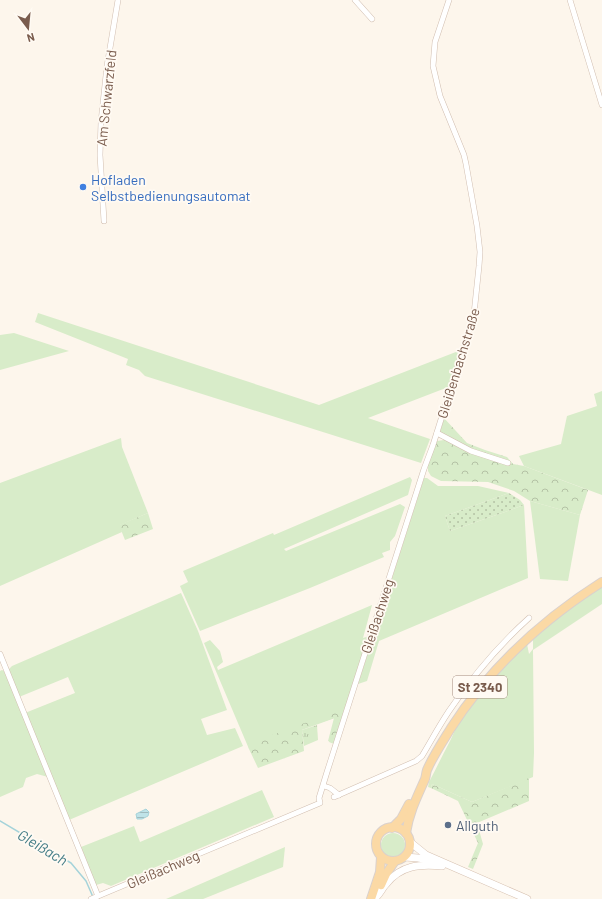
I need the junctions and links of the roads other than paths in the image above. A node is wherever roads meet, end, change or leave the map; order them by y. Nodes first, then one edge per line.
1 (118, 0) edge
2 (355, 0) edge
3 (449, 0) edge
4 (570, 0) edge
5 (372, 19) dead end
6 (602, 105) edge
7 (104, 221) dead end
8 (437, 433) junction
9 (508, 463) dead end
10 (424, 470) joint
11 (602, 582) edge
12 (529, 618) dead end
13 (0, 654) edge
14 (426, 772) junction
15 (324, 786) junction
16 (392, 828) junction
17 (406, 833) junction
18 (410, 842) junction
19 (382, 857) junction
20 (405, 857) junction
21 (395, 861) junction
22 (442, 866) junction
23 (476, 878) junction
24 (514, 897) edge
25 (93, 898) edge
26 (373, 899) edge
27 (527, 899) edge

1 - 7 street, Am Schwarzfeld
2 - 5 street
3 - 8 street, Gleißenbachstraße
4 - 6 street
8 - 9 street
8 - 10 street, Gleißenbachstraße
10 - 15 street, Gleißachweg
11 - 14 main road, St 2340
12 - 15 street
13 - 25 street, Gleißachweg
14 - 16 main road, St 2340
14 - 17 main road, St 2340
15 - 25 street, Gleißachweg
16 - 17 main road
16 - 19 main road, St 2340
17 - 18 main road
18 - 20 main road
18 - 23 street
19 - 21 main road
19 - 26 main road, St 2340
20 - 21 main road
20 - 22 street
21 - 26 main road
22 - 23 street
22 - 26 street
23 - 24 street
24 - 27 street

